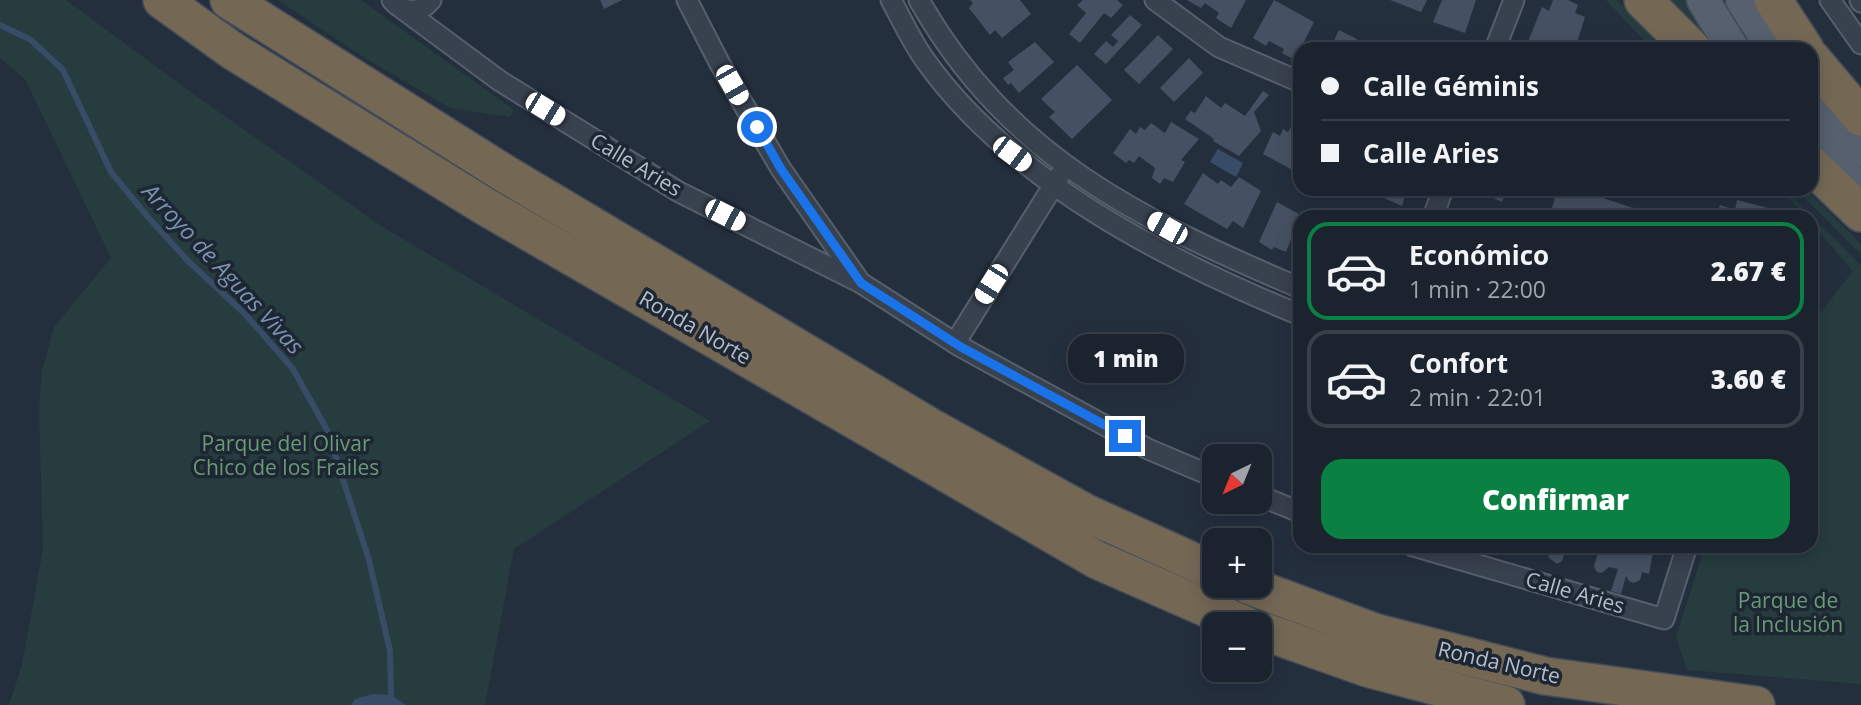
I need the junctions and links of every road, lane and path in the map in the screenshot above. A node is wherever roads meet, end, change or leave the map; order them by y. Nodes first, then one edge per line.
1 (162, 0) edge
2 (229, 0) edge
3 (431, 0) edge
4 (687, 0) edge
5 (891, 0) edge
6 (919, 0) edge
7 (1155, 0) edge
8 (1514, 0) edge
9 (1643, 0) edge
10 (1703, 0) edge
11 (1742, 0) edge
12 (1773, 0) edge
13 (1830, 0) edge
14 (395, 3) edge
15 (1852, 19) edge
16 (1498, 42) edge
17 (1685, 42) edge
18 (1729, 42) edge
19 (1769, 42) edge
20 (1800, 42) edge
21 (1861, 44) edge
22 (1818, 66) edge
23 (1293, 79) edge
24 (1818, 105) edge
25 (1861, 117) edge
26 (1818, 147) edge
27 (1861, 151) edge
28 (1066, 166) junction
29 (1818, 172) edge
30 (1053, 185) junction
31 (1861, 192) edge
32 (1861, 213) edge
33 (861, 283) junction
34 (1293, 285) edge
35 (1293, 312) edge
36 (955, 343) junction
37 (1202, 472) edge
38 (1272, 501) edge
39 (1293, 509) edge
40 (1437, 553) edge
41 (1685, 553) edge
42 (1202, 566) edge
43 (1272, 594) edge
44 (1215, 612) edge
45 (1272, 634) edge
46 (1506, 705) edge
47 (1756, 705) edge

1 - 44 highway, Ronda Norte
2 - 42 highway, Ronda Norte
3 - 14 street
4 - 33 street
5 - 30 street
6 - 28 street
7 - 23 street
8 - 16 street
9 - 17 highway
10 - 18 main road
11 - 19 main road
12 - 20 highway
13 - 15 street
14 - 33 street, Calle Aries
15 - 21 street
22 - 25 highway
24 - 27 main road
26 - 31 main road
28 - 30 street
28 - 34 street
29 - 32 highway
30 - 35 street
30 - 36 street
33 - 36 street, Calle Aries
36 - 37 street, Calle Aries
38 - 39 street
40 - 41 street, Calle Aries
43 - 47 highway, Ronda Norte
45 - 46 highway, Ronda Norte

